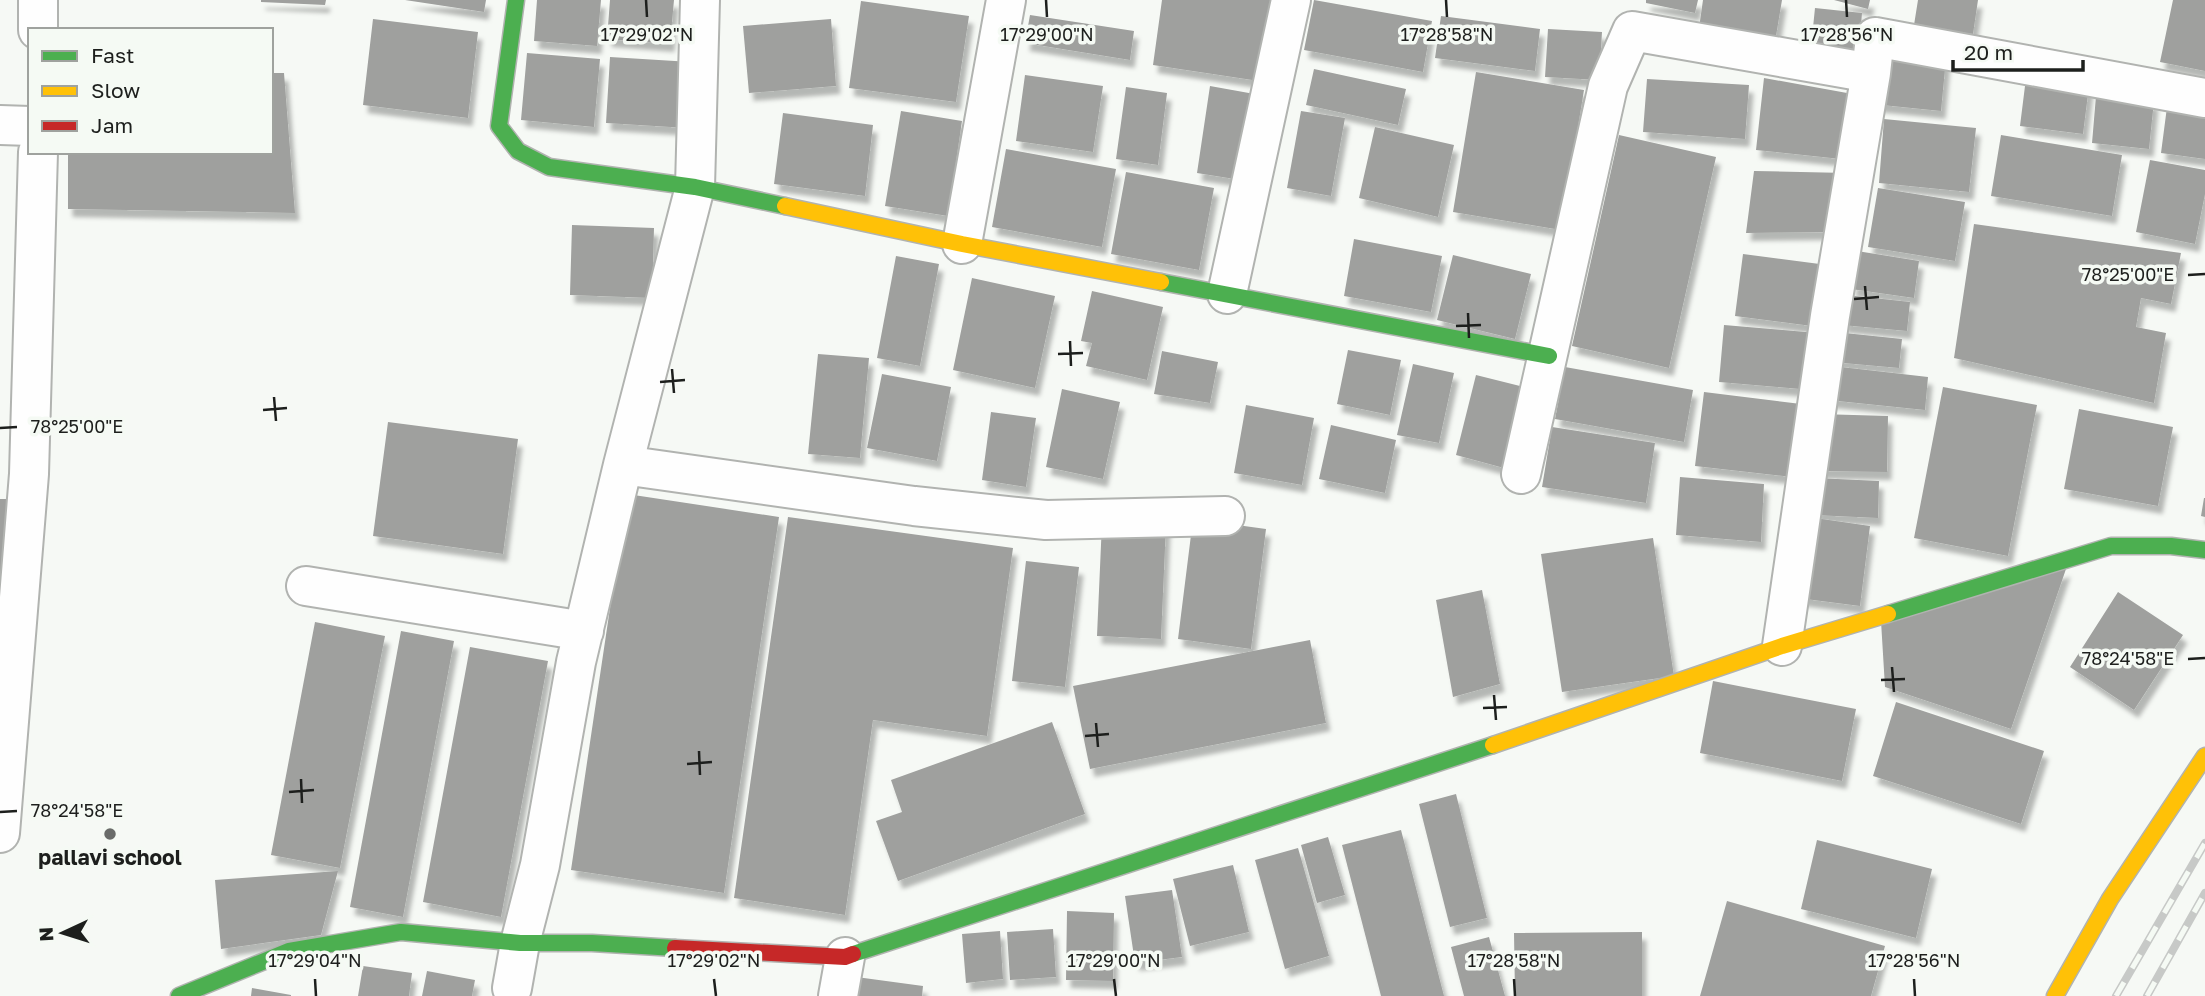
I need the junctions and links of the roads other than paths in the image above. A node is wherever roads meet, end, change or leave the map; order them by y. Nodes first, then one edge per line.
1 (38, 0) edge
2 (516, 0) edge
3 (700, 0) edge
4 (1006, 0) edge
5 (1292, 0) edge
6 (38, 28) edge
7 (1871, 73) junction
8 (2205, 98) edge
9 (0, 125) edge
10 (28, 126) edge
11 (38, 154) edge
12 (695, 187) junction
13 (962, 244) junction
14 (1227, 294) junction
15 (1549, 356) junction
16 (623, 465) junction
17 (14, 473) edge
18 (1521, 474) dead end
19 (1226, 516) dead end
20 (2205, 550) edge
21 (306, 586) dead end
22 (584, 631) junction
23 (1782, 646) junction
24 (2205, 756) edge
25 (0, 833) edge
26 (520, 943) junction
27 (845, 957) junction
28 (512, 988) dead end
29 (179, 996) edge
30 (838, 996) edge
31 (2055, 996) edge

1 - 6 street
2 - 12 main road
3 - 12 street
4 - 13 street
5 - 14 street
7 - 8 street
7 - 15 street
7 - 23 street
9 - 10 street
11 - 17 street
12 - 13 main road
12 - 16 street
13 - 14 main road
14 - 15 main road
15 - 18 street
16 - 19 street
16 - 22 street
17 - 25 street
20 - 23 main road
21 - 22 street
22 - 26 street
23 - 27 main road
24 - 31 main road
26 - 27 main road
26 - 28 street
26 - 29 main road
27 - 30 street

